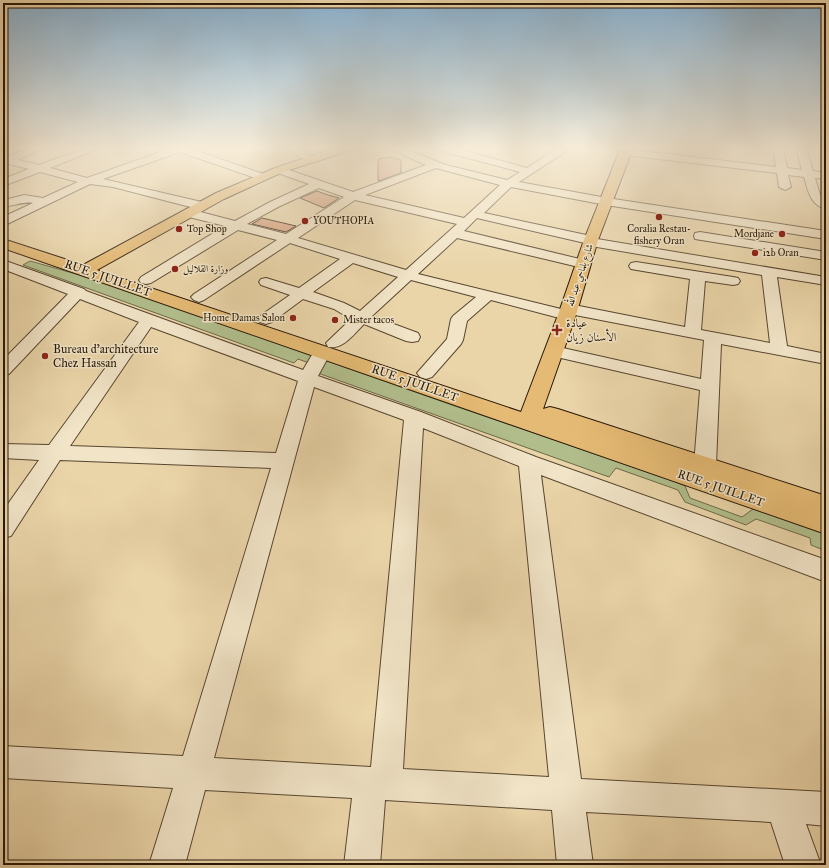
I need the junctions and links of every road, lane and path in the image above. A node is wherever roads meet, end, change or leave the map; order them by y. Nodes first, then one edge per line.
1 (73, 189) edge
2 (131, 189) edge
3 (238, 189) edge
4 (308, 189) edge
5 (332, 189) edge
6 (373, 189) edge
7 (503, 189) edge
8 (537, 189) edge
9 (608, 189) edge
10 (812, 189) edge
11 (353, 196) junction
12 (603, 199) junction
13 (3, 202) edge
14 (45, 202) junction
15 (826, 205) edge
16 (202, 206) junction
17 (189, 213) junction
18 (469, 218) junction
19 (3, 222) edge
20 (237, 226) junction
21 (826, 229) edge
22 (3, 232) edge
23 (454, 233) junction
24 (826, 235) edge
25 (700, 236) dead end
26 (289, 239) junction
27 (591, 241) junction
28 (3, 243) edge
29 (32, 252) junction
30 (826, 256) edge
31 (351, 258) junction
32 (583, 264) junction
33 (636, 266) dead end
34 (91, 267) junction
35 (6, 269) edge
36 (769, 272) junction
37 (698, 275) junction
38 (408, 276) junction
39 (146, 280) junction
40 (733, 281) dead end
41 (826, 281) edge
42 (266, 282) dead end
43 (79, 292) junction
44 (302, 294) junction
45 (488, 295) junction
46 (199, 297) junction
47 (568, 312) junction
48 (362, 318) junction
49 (266, 319) junction
50 (148, 320) junction
51 (693, 333) junction
52 (412, 337) dead end
53 (713, 337) junction
54 (328, 347) junction
55 (780, 350) junction
56 (554, 351) junction
57 (826, 359) edge
58 (3, 370) edge
59 (426, 373) junction
60 (308, 378) junction
61 (709, 386) junction
62 (530, 415) junction
63 (414, 417) junction
64 (3, 451) edge
65 (55, 452) junction
66 (283, 461) junction
67 (529, 462) junction
68 (705, 465) junction
69 (826, 506) edge
70 (826, 524) edge
71 (3, 530) edge
72 (826, 570) edge
73 (3, 762) edge
74 (194, 773) junction
75 (378, 784) junction
76 (567, 794) junction
77 (783, 807) junction
78 (826, 809) edge
79 (167, 865) edge
80 (362, 865) edge
81 (575, 865) edge
82 (803, 865) edge

1 - 14 street
2 - 16 street
3 - 16 main road
4 - 20 street
5 - 11 street
6 - 11 street
7 - 18 street
8 - 12 street
9 - 12 main road, شارع بلماحي عبد الله
10 - 15 street
11 - 18 street
11 - 26 street
12 - 21 street
12 - 24 street
12 - 27 main road, شارع بلماحي عبد الله
13 - 14 street
14 - 19 street
16 - 17 main road
17 - 20 street
17 - 34 main road
18 - 23 street
18 - 27 street
20 - 26 street
20 - 39 street
22 - 34 main road, RUE 5 JUILLET
23 - 32 street
23 - 38 street
25 - 30 street
26 - 31 street
26 - 46 street
27 - 32 main road, شارع بلماحي عبد الله
27 - 36 street
28 - 29 main road, RUE 5 JUILLET
29 - 34 main road, RUE 5 JUILLET
29 - 35 street
31 - 38 street
31 - 44 street
32 - 47 main road, شارع بلماحي عبد الله
33 - 37 street
34 - 39 main road, RUE 5 JUILLET
34 - 54 main road, RUE 5 JUILLET
35 - 43 street
36 - 41 street
36 - 55 street
37 - 40 street
37 - 51 street
38 - 45 street
38 - 48 street
39 - 46 main road, RUE 5 JUILLET
42 - 44 street
43 - 50 street
43 - 58 street
44 - 48 street
44 - 49 street
45 - 47 street
45 - 59 street
46 - 49 main road, RUE 5 JUILLET
47 - 51 street
47 - 56 main road, شارع بلماحي عبد الله
48 - 52 street
48 - 54 street
49 - 54 main road, RUE 5 JUILLET
50 - 60 street
50 - 65 street
51 - 53 street
53 - 55 street
53 - 61 street
54 - 59 main road, RUE 5 JUILLET
54 - 60 street
54 - 62 main road, RUE 5 JUILLET
55 - 57 street
56 - 61 street
56 - 62 main road, شارع بلماحي عبد الله
59 - 62 main road, RUE 5 JUILLET
60 - 63 street
60 - 66 street
61 - 68 street
62 - 68 main road, RUE 5 JUILLET
62 - 70 main road, RUE 5 JUILLET
63 - 67 street
63 - 75 street
64 - 65 street
65 - 66 street
65 - 71 street
66 - 74 street
67 - 72 street
67 - 76 street
68 - 69 main road, RUE 5 JUILLET
73 - 74 street
74 - 75 street
74 - 79 street
75 - 76 street
75 - 80 street
76 - 77 street
76 - 81 street
77 - 78 street
77 - 82 street

